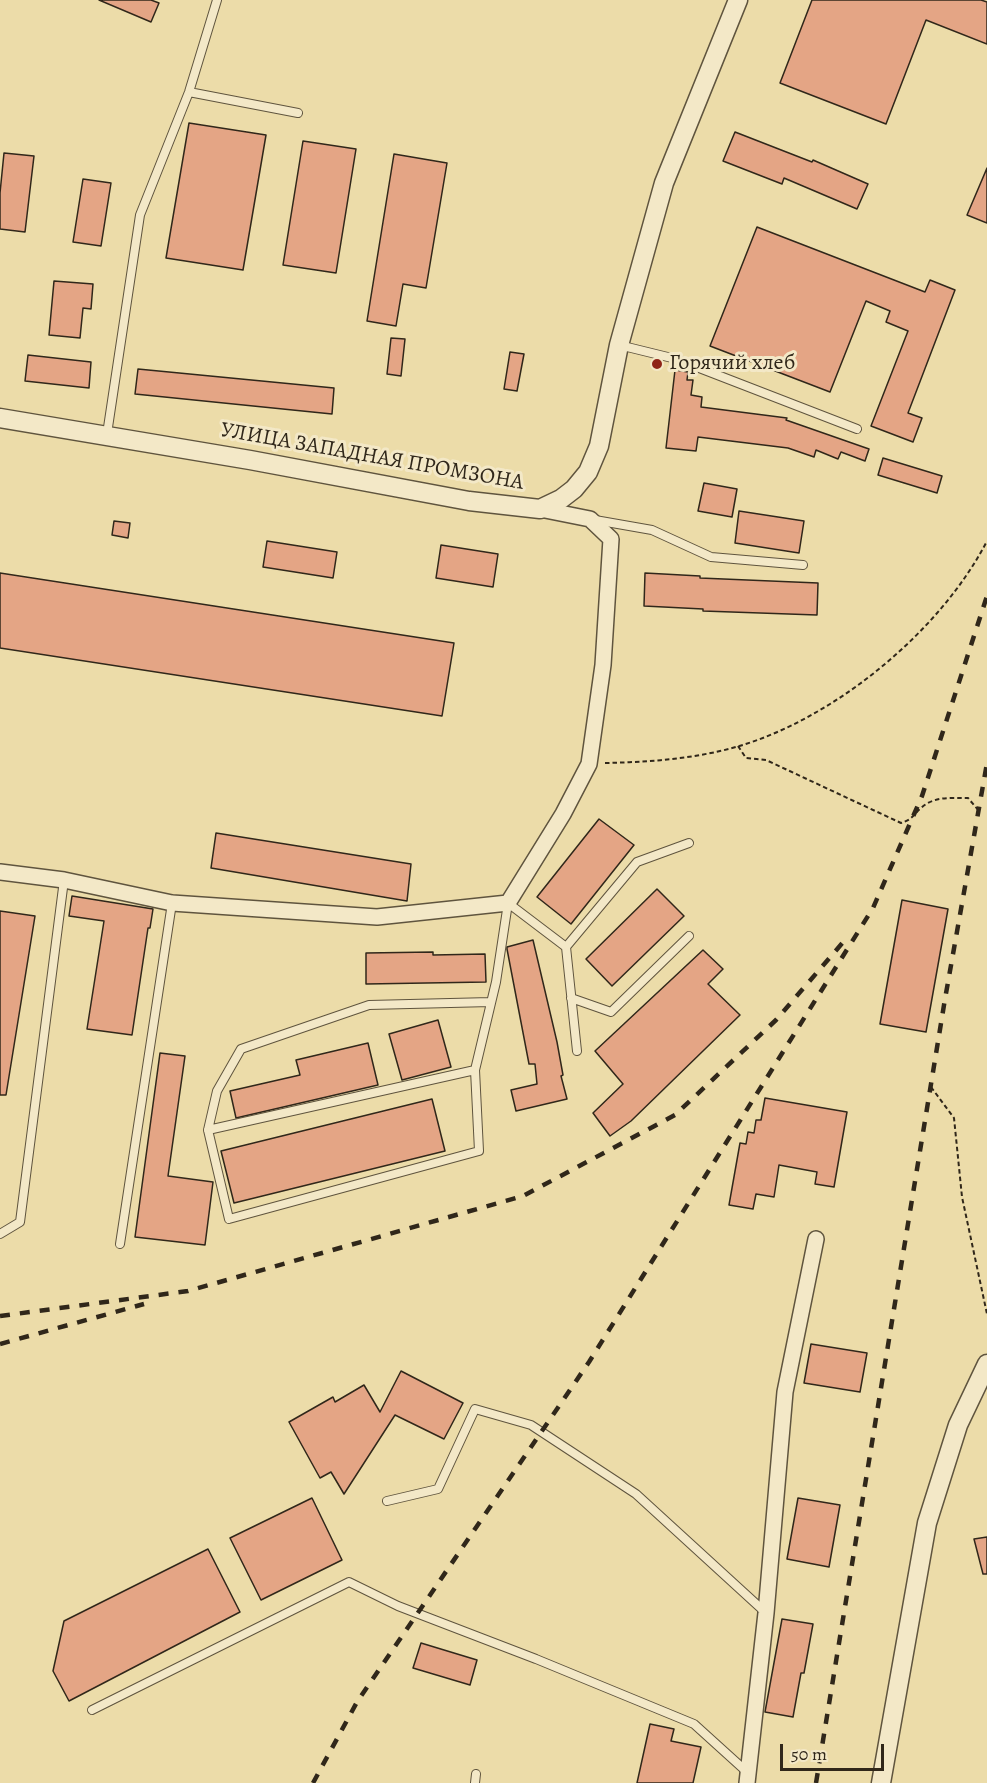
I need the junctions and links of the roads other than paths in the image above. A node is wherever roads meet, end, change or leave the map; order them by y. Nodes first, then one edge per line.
1 (217, 0) edge
2 (738, 0) edge
3 (189, 92) junction
4 (298, 113) dead end
5 (619, 345) junction
6 (0, 418) edge
7 (857, 429) dead end
8 (106, 436) junction
9 (540, 509) junction
10 (590, 519) junction
11 (803, 565) dead end
12 (689, 843) dead end
13 (0, 872) edge
14 (64, 880) junction
15 (172, 903) junction
16 (508, 903) junction
17 (689, 936) dead end
18 (566, 946) junction
19 (571, 998) junction
20 (492, 1002) junction
21 (577, 1051) dead end
22 (475, 1070) junction
23 (208, 1130) junction
24 (0, 1234) edge
25 (816, 1239) dead end
26 (120, 1244) dead end
27 (987, 1364) edge
28 (387, 1501) dead end
29 (766, 1613) junction
30 (92, 1710) dead end
31 (748, 1778) edge
32 (881, 1783) edge

1 - 3 lane
2 - 5 street, УЛИЦА ЗАПАДНАЯ ПРОМЗОНА
3 - 4 lane
3 - 8 lane
5 - 7 lane
5 - 9 street, УЛИЦА ЗАПАДНАЯ ПРОМЗОНА
6 - 8 street, УЛИЦА ЗАПАДНАЯ ПРОМЗОНА
8 - 9 street, УЛИЦА ЗАПАДНАЯ ПРОМЗОНА
9 - 10 street
10 - 11 lane
10 - 16 street
12 - 18 lane
13 - 14 street
14 - 15 street
14 - 24 lane
15 - 16 street
15 - 26 lane
16 - 18 lane
16 - 20 lane
17 - 19 lane
18 - 19 lane
19 - 21 lane
20 - 22 lane
20 - 23 lane
22 - 23 lane
22 - 23 lane
25 - 29 street
27 - 32 street
28 - 29 lane
29 - 31 street
30 - 31 lane

